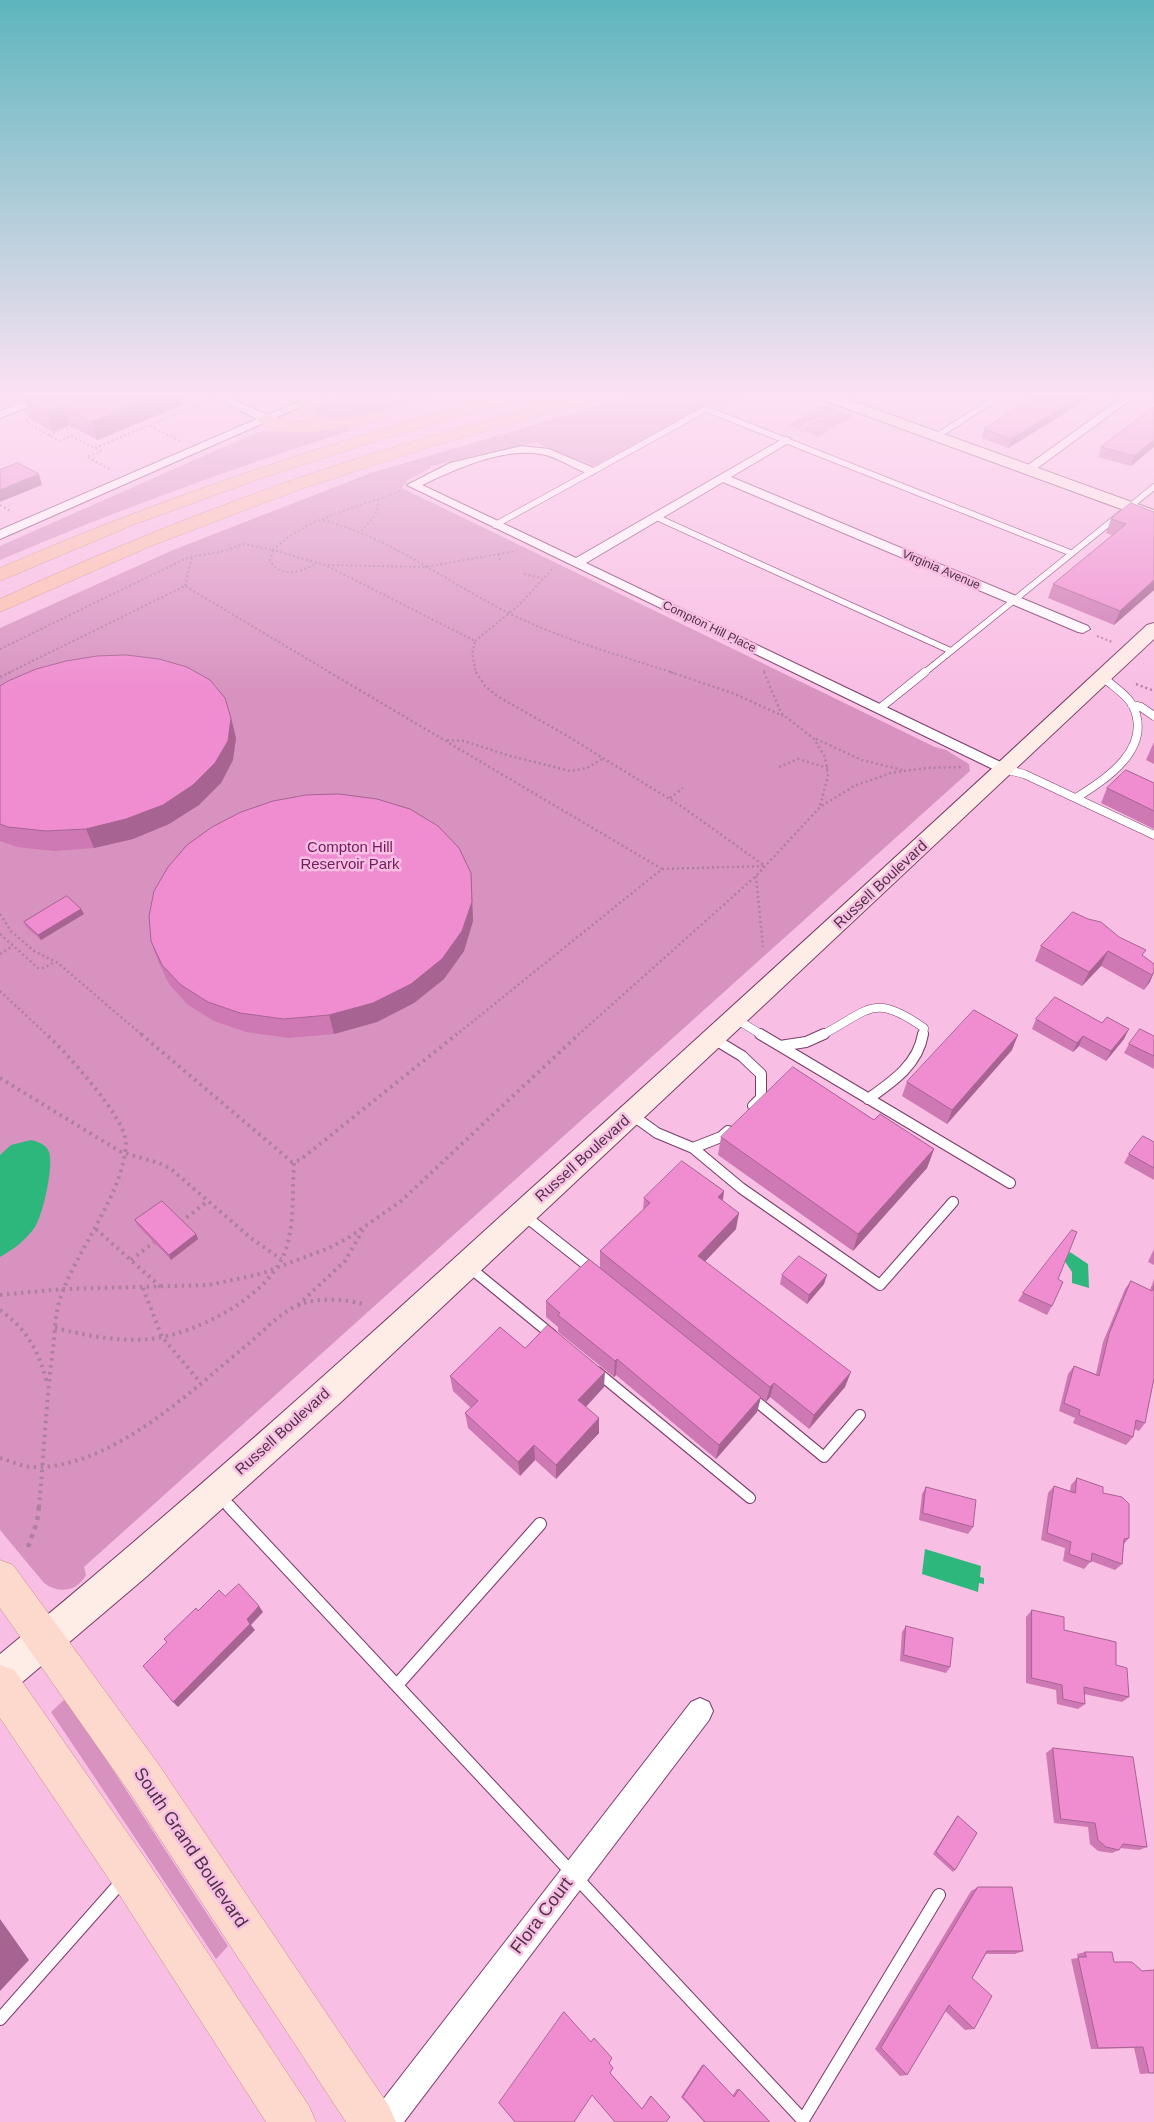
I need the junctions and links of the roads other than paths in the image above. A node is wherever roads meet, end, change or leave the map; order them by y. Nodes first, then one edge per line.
1 (94, 494) edge
2 (201, 494) edge
3 (273, 494) edge
4 (432, 494) edge
5 (550, 494) edge
6 (695, 494) edge
7 (761, 494) edge
8 (920, 494) edge
9 (1094, 494) edge
10 (1145, 494) edge
11 (1129, 507) junction
12 (656, 516) junction
13 (1154, 516) edge
14 (495, 524) junction
15 (0, 535) edge
16 (1071, 554) junction
17 (577, 564) junction
18 (0, 575) edge
19 (33, 590) junction
20 (1013, 600) junction
21 (0, 606) edge
22 (0, 611) edge
23 (1083, 630) road end
24 (1146, 640) edge
25 (951, 651) junction
26 (1102, 677) junction
27 (1132, 705) junction
28 (879, 709) junction
29 (1154, 716) edge
30 (1004, 769) junction
31 (1076, 798) junction
32 (1154, 835) edge
33 (736, 1019) junction
34 (714, 1039) junction
35 (780, 1046) junction
36 (868, 1099) junction
37 (748, 1111) edge
38 (632, 1115) junction
39 (735, 1124) edge
40 (693, 1148) junction
41 (1010, 1183) dead end
42 (953, 1202) dead end
43 (522, 1215) junction
44 (467, 1265) junction
45 (598, 1274) edge
46 (559, 1341) edge
47 (590, 1366) edge
48 (742, 1390) edge
49 (860, 1415) dead end
50 (216, 1492) junction
51 (750, 1498) dead end
52 (540, 1524) dead end
53 (0, 1578) edge
54 (46, 1639) junction
55 (0, 1677) edge
56 (0, 1684) edge
57 (397, 1685) junction
58 (700, 1711) dead end
59 (130, 1873) junction
60 (573, 1874) junction
61 (939, 1895) dead end
62 (0, 2019) edge
63 (293, 2122) edge
64 (373, 2122) edge
65 (385, 2122) edge

1 - 15 street
2 - 18 highway
3 - 19 highway
4 - 14 street, Compton Hill Place
5 - 14 lane
6 - 12 street
7 - 20 street, Virginia Avenue
8 - 16 lane
9 - 11 main road
10 - 11 lane
11 - 13 main road
11 - 16 lane
12 - 17 street
12 - 25 lane
14 - 17 street, Compton Hill Place
16 - 20 lane
17 - 28 street, Compton Hill Place
19 - 21 highway
19 - 22 highway
20 - 23 street, Virginia Avenue
20 - 25 lane
24 - 26 main road, Russell Boulevard
25 - 28 lane
26 - 27 lane
26 - 30 main road, Russell Boulevard
27 - 29 lane
27 - 31 lane
28 - 30 street, Compton Hill Place
30 - 31 lane
30 - 33 main road, Russell Boulevard
31 - 32 lane
33 - 34 main road, Russell Boulevard
33 - 35 lane
34 - 37 lane
34 - 38 main road, Russell Boulevard
35 - 36 lane
35 - 36 lane
36 - 41 lane
38 - 40 lane
38 - 43 main road, Russell Boulevard
39 - 40 lane
40 - 42 lane
43 - 44 main road, Russell Boulevard
43 - 45 lane
44 - 46 lane
44 - 50 main road, Russell Boulevard
47 - 51 lane
48 - 49 lane
50 - 54 main road, Russell Boulevard
50 - 57 lane
52 - 57 lane
53 - 54 main road, South Grand Boulevard
54 - 55 main road, Russell Boulevard
54 - 64 main road, South Grand Boulevard
56 - 59 main road
57 - 60 lane
58 - 60 street, Flora Court
59 - 62 lane
59 - 63 main road
60 - 61 lane
60 - 65 street, Flora Court

